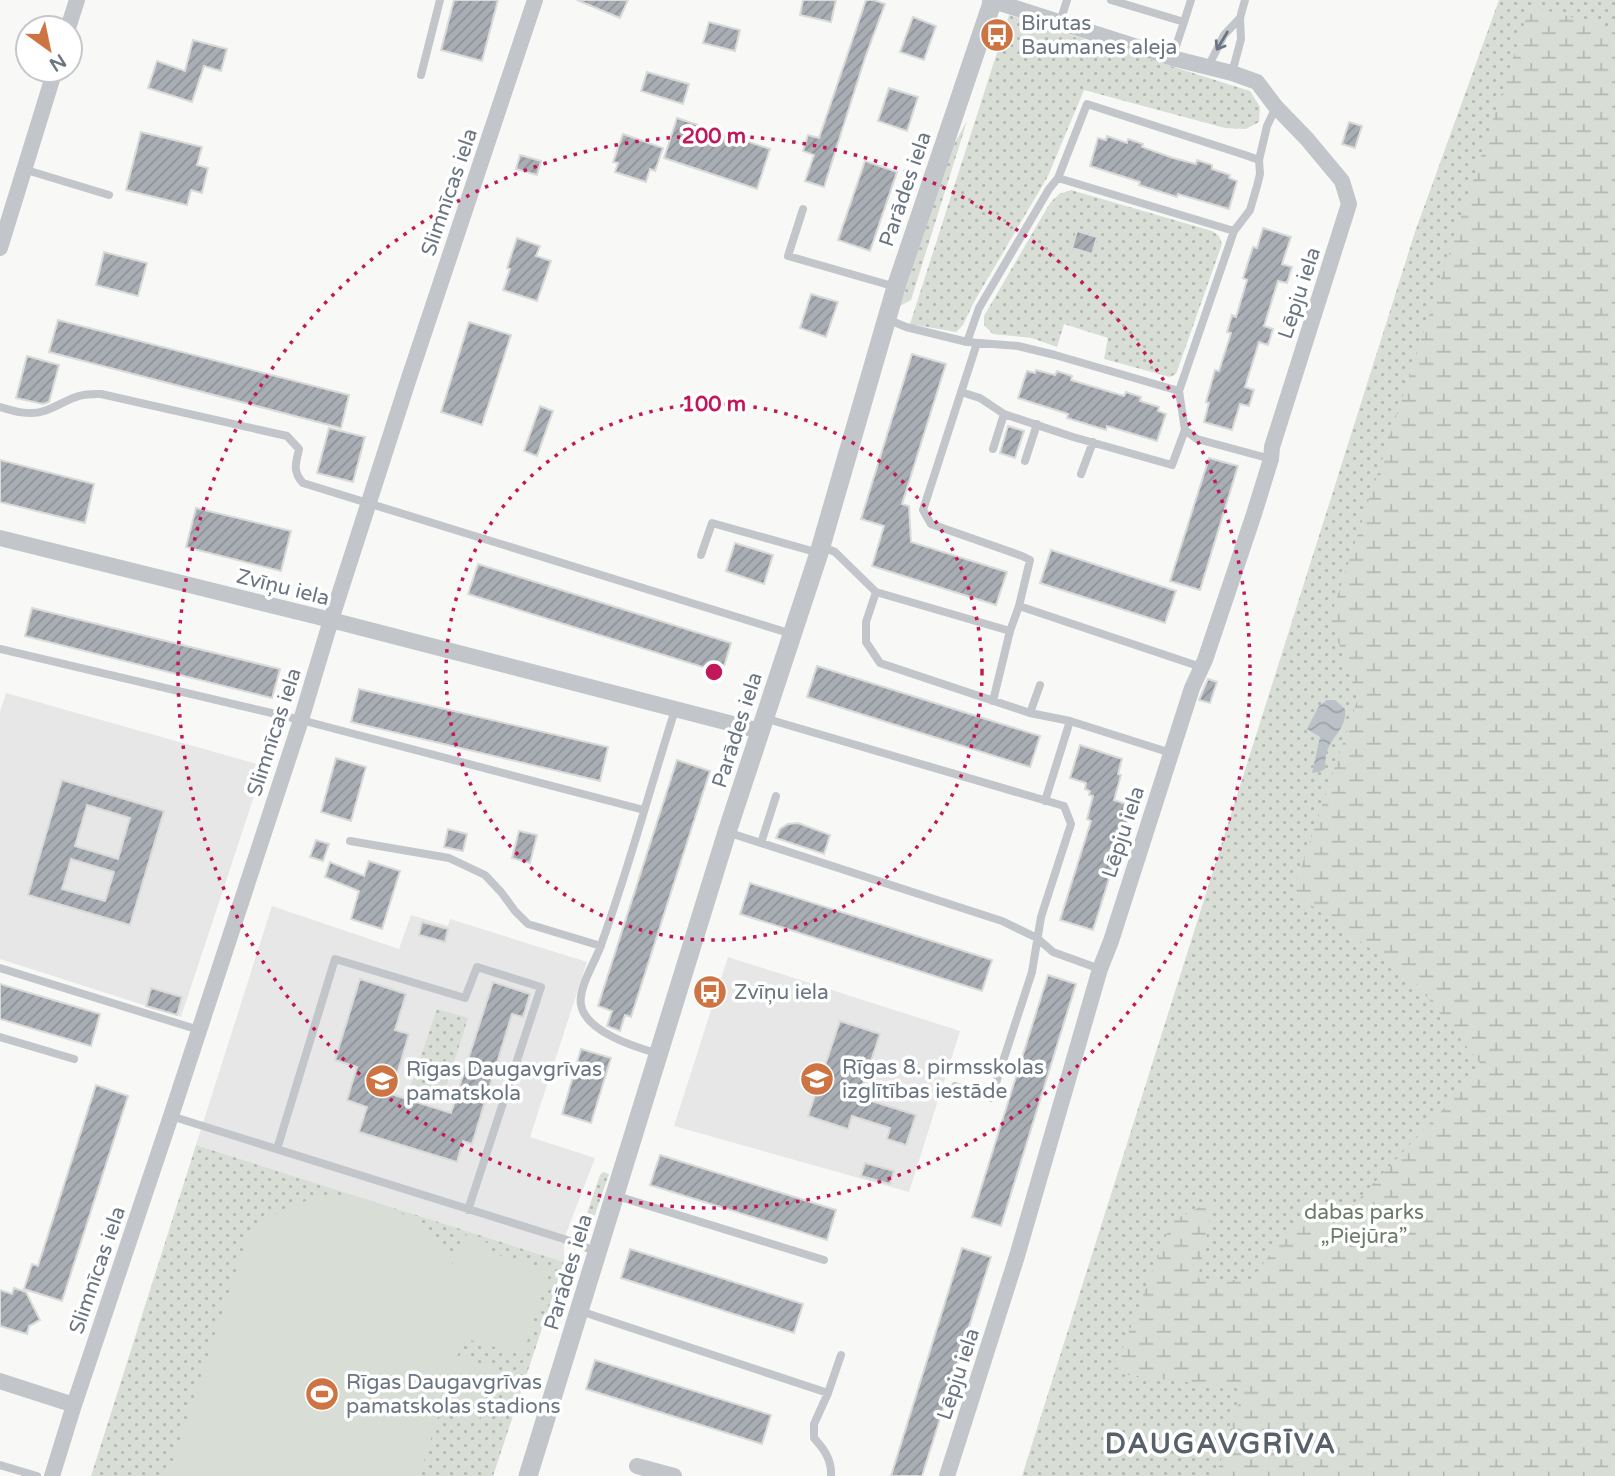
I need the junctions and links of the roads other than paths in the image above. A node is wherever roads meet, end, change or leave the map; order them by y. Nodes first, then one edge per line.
1 (440, 0) edge
2 (535, 0) edge
3 (992, 0) edge
4 (1067, 0) edge
5 (1111, 0) edge
6 (1191, 0) edge
7 (1245, 0) edge
8 (1240, 19) junction
9 (1060, 22) junction
10 (1184, 22) junction
11 (1172, 58) junction
12 (1208, 66) junction
13 (1232, 73) junction
14 (421, 75) dead end
15 (50, 84) edge
16 (1276, 107) junction
17 (1259, 160) junction
18 (23, 169) junction
19 (1058, 178) junction
20 (109, 195) dead end
21 (803, 209) dead end
22 (1234, 231) junction
23 (0, 248) edge
24 (896, 287) junction
25 (887, 319) junction
26 (967, 342) junction
27 (977, 343) junction
28 (1179, 391) junction
29 (961, 392) junction
30 (0, 407) edge
31 (1004, 414) junction
32 (1037, 425) junction
33 (1185, 430) junction
34 (1093, 442) junction
35 (993, 449) dead end
36 (1271, 459) junction
37 (1025, 461) dead end
38 (1081, 474) dead end
39 (369, 504) junction
40 (0, 538) edge
41 (820, 549) junction
42 (701, 555) dead end
43 (876, 592) junction
44 (1019, 607) junction
45 (331, 620) junction
46 (1010, 631) junction
47 (792, 634) junction
48 (0, 649) edge
49 (1201, 667) junction
50 (1040, 685) dead end
51 (993, 701) junction
52 (675, 710) junction
53 (1030, 713) junction
54 (301, 720) junction
55 (1070, 721) junction
56 (762, 725) junction
57 (1171, 753) junction
58 (776, 796) dead end
59 (1045, 802) junction
60 (644, 810) junction
61 (727, 832) junction
62 (350, 841) dead end
63 (761, 843) junction
64 (1037, 938) junction
65 (601, 946) junction
66 (0, 968) edge
67 (1100, 969) junction
68 (199, 1030) junction
69 (0, 1037) edge
70 (659, 1054) junction
71 (74, 1059) dead end
72 (955, 1086) dead end
73 (172, 1116) junction
74 (278, 1149) junction
75 (615, 1195) junction
76 (468, 1210) junction
77 (598, 1252) junction
78 (824, 1260) dead end
79 (580, 1311) junction
80 (841, 1355) dead end
81 (0, 1381) edge
82 (828, 1393) junction
83 (74, 1405) junction
84 (0, 1465) edge
85 (637, 1466) dead end
86 (37, 1476) edge
87 (52, 1476) edge
88 (528, 1476) edge
89 (674, 1476) edge
90 (831, 1476) edge
91 (947, 1476) edge

1 - 14 lane
2 - 39 street, Slimnīcas iela
3 - 9 street
3 - 24 street, Parādes iela
4 - 9 lane
5 - 10 lane
6 - 10 lane
7 - 8 lane
8 -> 12 lane
8 - 13 lane
9 - 11 street
10 - 11 lane
11 - 12 street
12 - 13 street
13 - 16 street
15 - 18 street
16 - 17 lane
16 - 36 street, Lēpju iela
17 - 19 lane
17 - 22 lane
18 - 20 lane
18 - 23 street
19 - 22 lane
19 - 26 lane
21 - 24 lane
22 - 28 lane
24 - 25 street, Parādes iela
25 - 26 lane
25 - 41 street, Parādes iela
26 - 27 lane
27 - 28 lane
27 - 29 lane
28 - 33 lane
29 - 31 lane
29 - 44 lane
30 - 39 lane
31 - 32 lane
31 - 35 lane
32 - 34 lane
32 - 37 lane
33 - 34 lane
33 - 36 lane
34 - 38 lane
36 - 49 street, Lēpju iela
39 - 45 street, Slimnīcas iela
39 - 47 lane
40 - 45 street, Zvīņu iela
41 - 42 lane
41 - 43 lane
41 - 47 street, Parādes iela
43 - 46 lane
43 - 51 lane
44 - 46 lane
44 - 49 lane
45 - 52 street, Zvīņu iela
45 - 54 street, Slimnīcas iela
46 - 51 lane
47 - 56 street, Parādes iela
48 - 54 lane
49 - 57 street, Lēpju iela
50 - 53 lane
51 - 53 lane
52 - 56 street, Zvīņu iela
52 - 60 lane
53 - 55 lane
54 - 60 lane
54 - 68 street, Slimnīcas iela
55 - 57 lane
55 - 59 lane
56 - 59 lane
56 - 61 street, Parādes iela
57 - 67 street, Lēpju iela
58 - 63 lane
59 - 64 lane
60 - 65 lane
61 - 63 lane
61 - 70 street, Parādes iela
62 - 65 lane
63 - 64 lane
64 - 67 lane
64 - 72 lane
65 - 70 lane
66 - 68 lane
67 - 91 street, Lēpju iela
68 - 73 street, Slimnīcas iela
69 - 71 lane
70 - 75 street, Parādes iela
73 - 74 lane
73 - 83 street, Slimnīcas iela
74 - 76 lane
74 - 76 lane
75 - 77 street, Parādes iela
75 - 78 lane
76 - 77 lane
77 - 79 street, Parādes iela
79 - 82 lane
79 - 88 street, Parādes iela
80 - 82 lane
81 - 83 street
82 - 90 lane
83 - 87 street, Slimnīcas iela
84 - 86 lane
85 - 89 street

